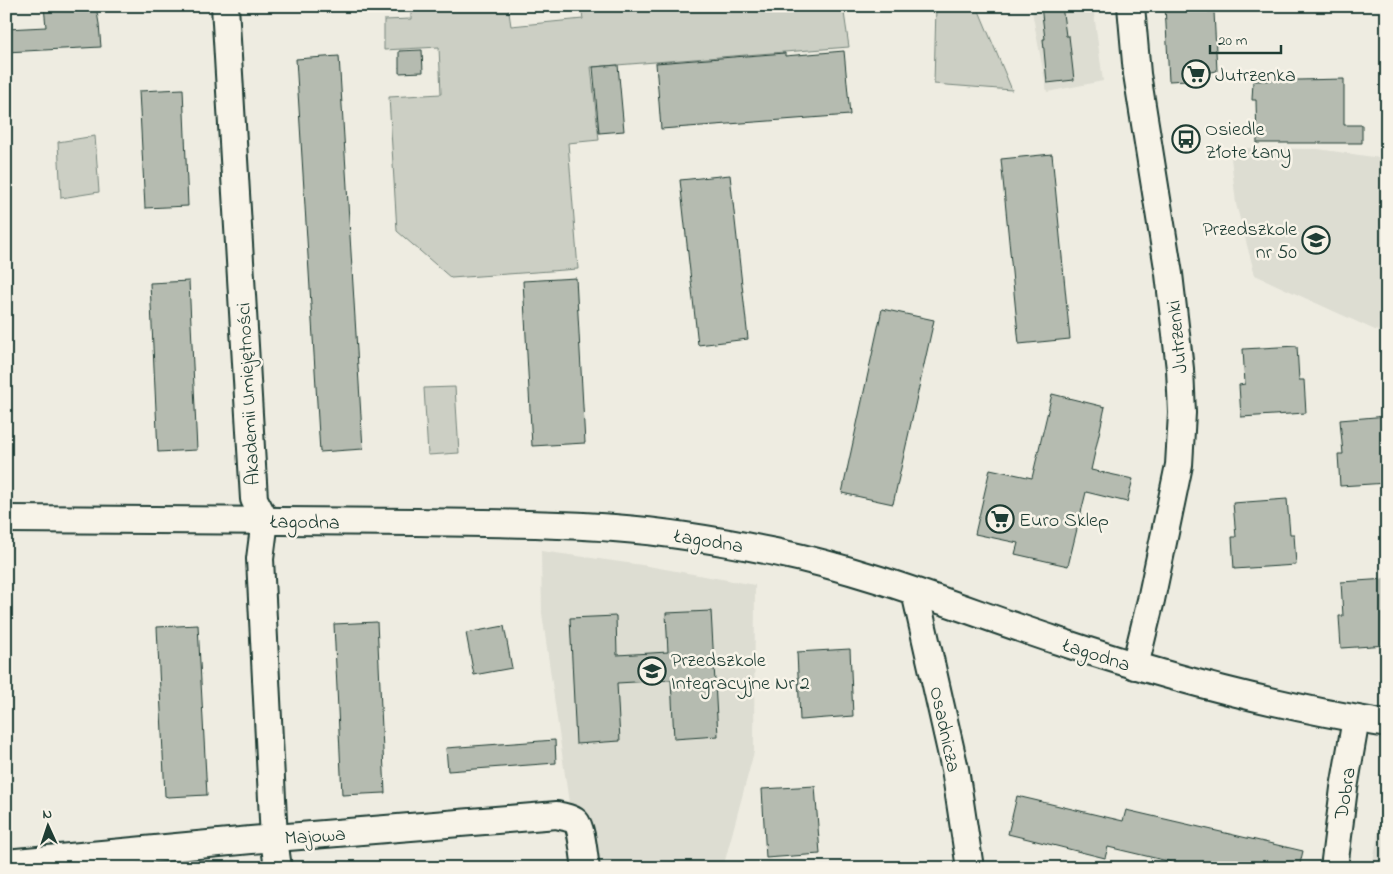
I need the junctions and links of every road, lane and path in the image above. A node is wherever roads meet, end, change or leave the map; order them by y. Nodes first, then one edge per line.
1 (225, 6) edge
2 (1131, 6) edge
3 (6, 519) edge
4 (265, 520) junction
5 (915, 592) junction
6 (1135, 666) junction
7 (1356, 719) junction
8 (1387, 724) edge
9 (274, 839) junction
10 (6, 863) edge
11 (278, 868) edge
12 (586, 868) edge
13 (970, 868) edge
14 (1334, 868) edge

1 - 4 street, Akademii Umiejętności
2 - 6 street, Jutrzenki
3 - 4 street, Łagodna
4 - 5 street, Łagodna
4 - 9 street
5 - 6 street, Łagodna
5 - 13 street, Osadnicza
6 - 7 street, Łagodna
7 - 8 street, Łagodna
7 - 14 street, Dobra
9 - 10 street, Majowa
9 - 11 street
9 - 12 street, Majowa

